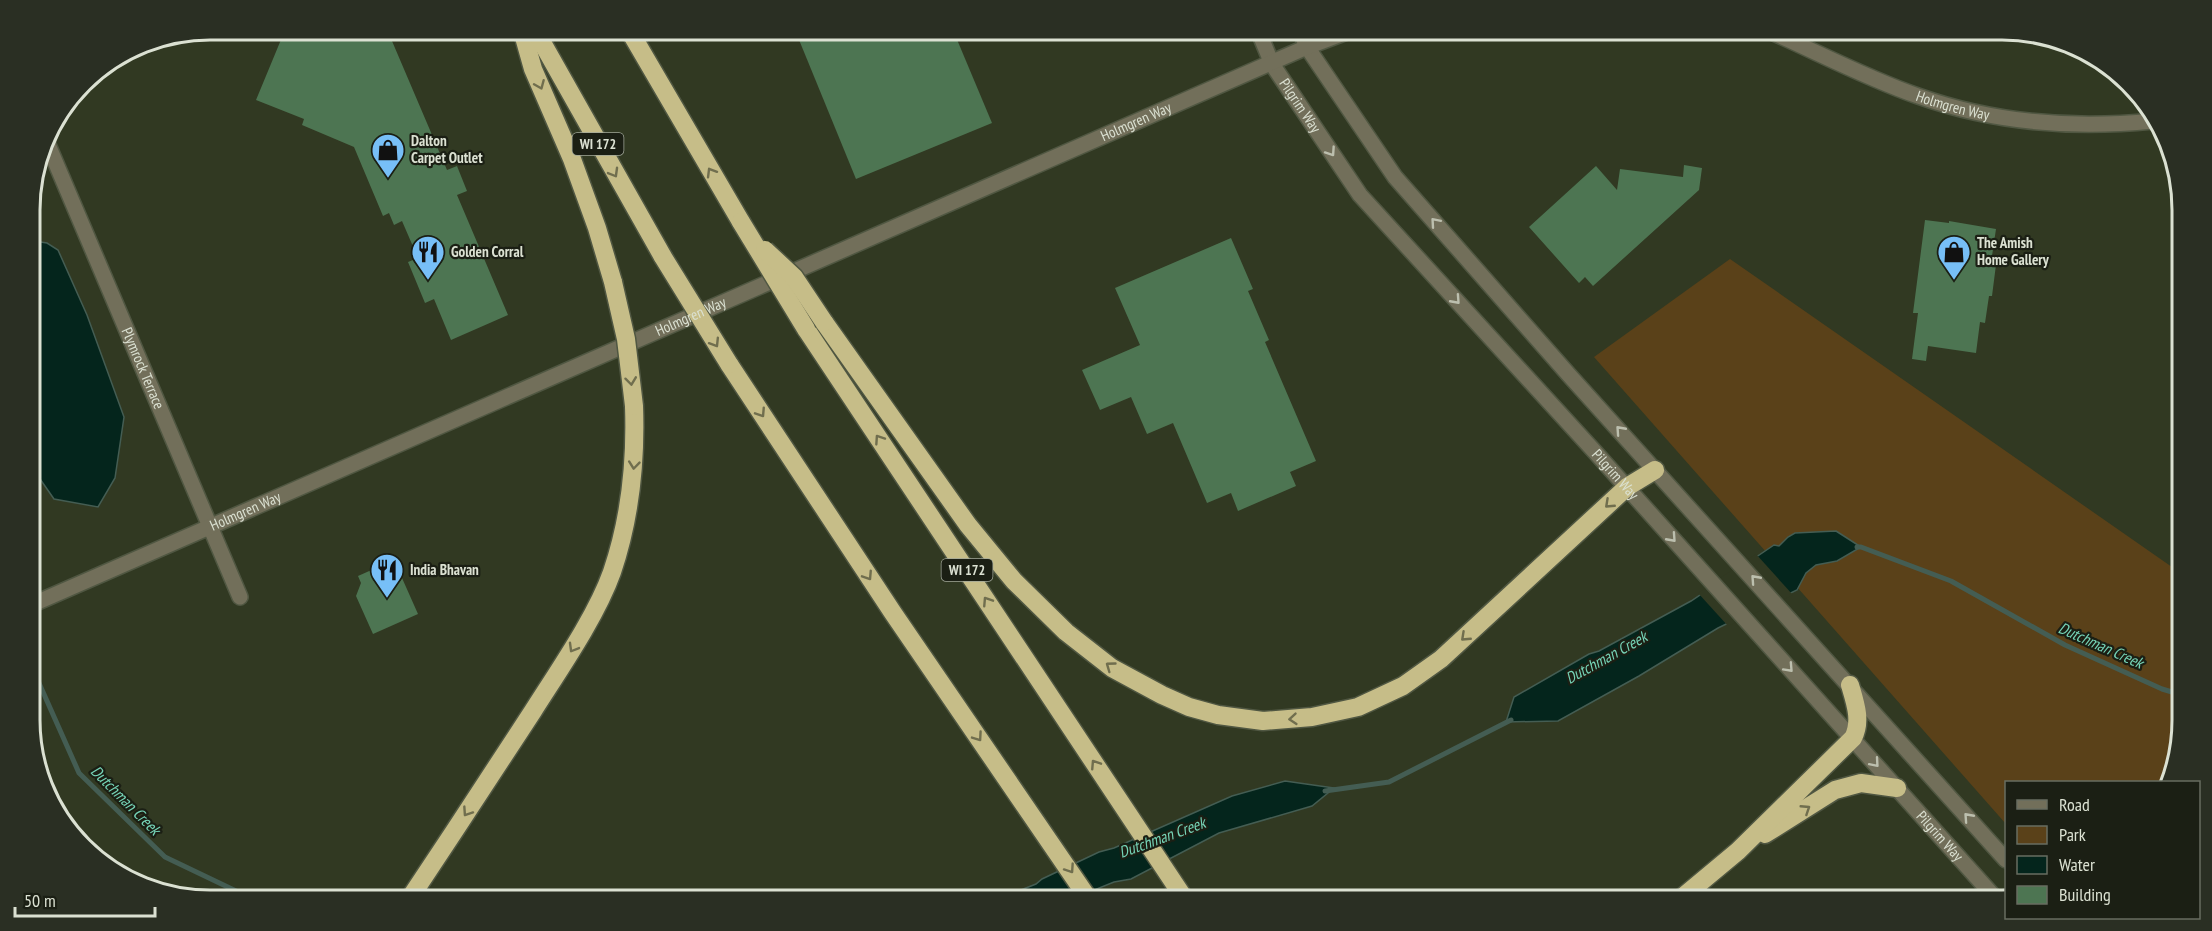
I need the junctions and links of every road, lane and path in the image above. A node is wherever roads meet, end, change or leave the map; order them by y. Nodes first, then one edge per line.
1 (1262, 40) edge
2 (1304, 40) edge
3 (1325, 40) edge
4 (1789, 40) edge
5 (525, 41) edge
6 (541, 41) edge
7 (635, 41) edge
8 (1307, 47) junction
9 (1272, 64) junction
10 (2146, 121) edge
11 (51, 152) edge
12 (746, 229) junction
13 (1655, 470) junction
14 (1627, 487) junction
15 (209, 528) junction
16 (240, 597) dead end
17 (40, 601) edge
18 (1850, 685) junction
19 (1853, 738) junction
20 (1897, 788) junction
21 (1738, 851) junction
22 (2005, 858) edge
23 (415, 890) edge
24 (1083, 890) edge
25 (1179, 890) edge
26 (1691, 890) edge
27 (1988, 890) edge

1 - 9 street, Pilgrim Way
2 - 8 street
3 - 8 street, Holmgren Way
4 - 10 street, Holmgren Way
5 -> 23 highway, bridge
6 -> 24 highway, WI 172, bridge
12 -> 7 highway, WI 172
8 - 9 street, Holmgren Way
13 -> 8 street
9 -> 14 street, Pilgrim Way
9 - 15 street, Holmgren Way
11 - 15 street, Plymrock Terrace
14 -> 12 highway, bridge
25 -> 12 highway, WI 172, bridge
13 - 14 highway
18 -> 13 street
14 -> 19 street, Pilgrim Way
15 - 16 street, Plymrock Terrace
15 - 17 street, Holmgren Way
18 - 19 highway
22 -> 18 street
19 -> 20 street, Pilgrim Way
19 - 21 highway
21 -> 20 highway
20 - 27 street, Pilgrim Way
21 - 26 highway

